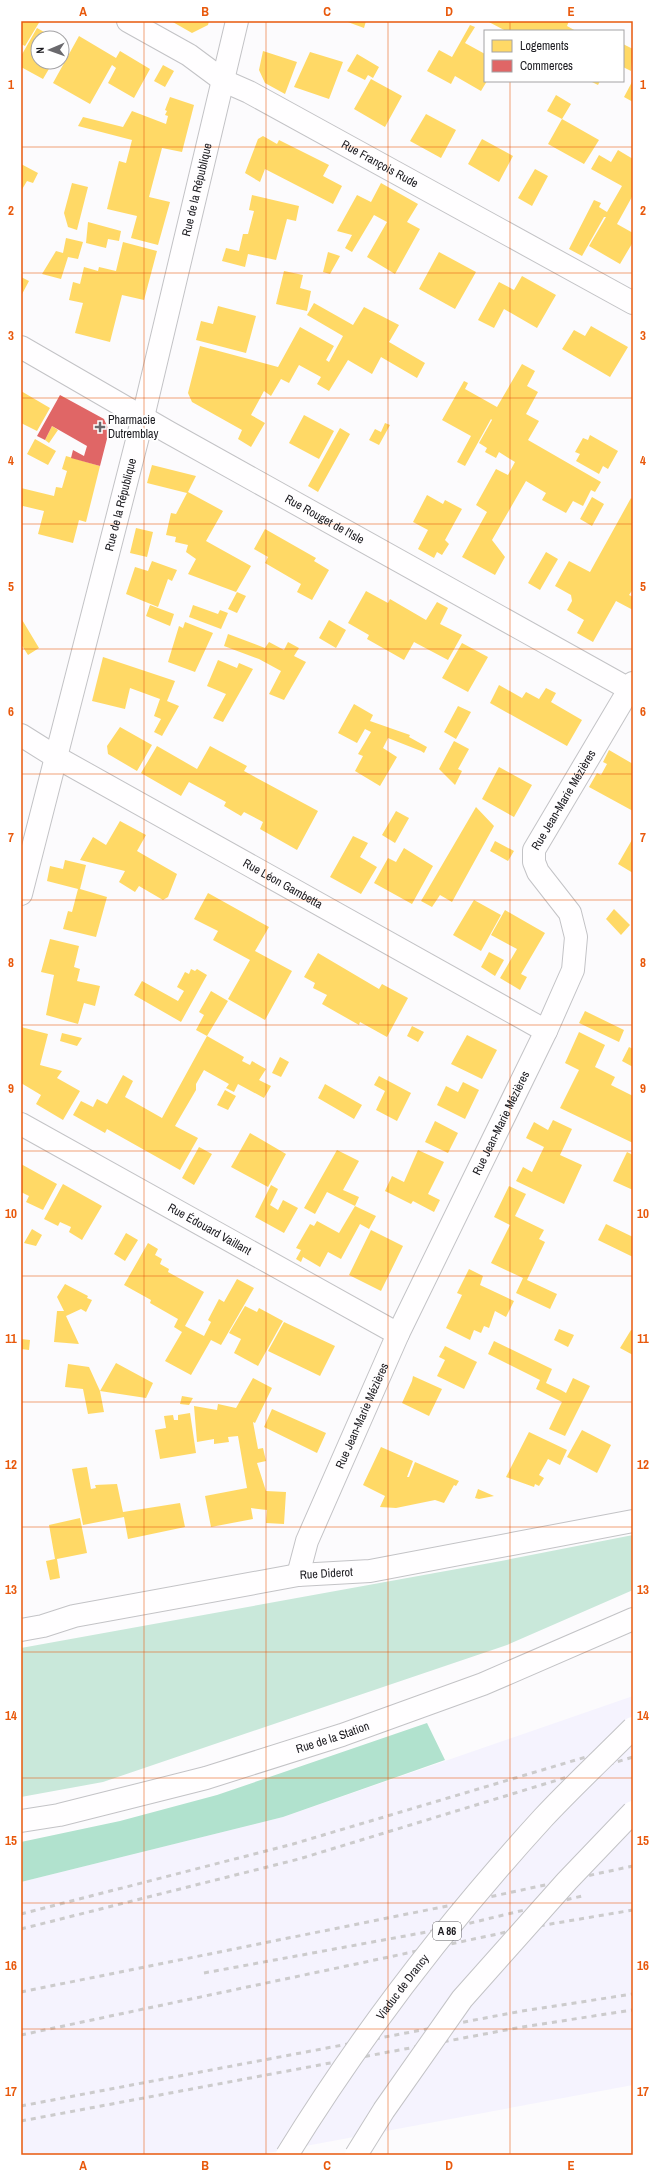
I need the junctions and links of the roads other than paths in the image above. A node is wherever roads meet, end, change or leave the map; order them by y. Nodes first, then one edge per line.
1 (128, 21) edge
2 (237, 21) edge
3 (224, 81) junction
4 (633, 303) edge
5 (21, 347) edge
6 (143, 417) junction
7 (631, 686) edge
8 (21, 735) edge
9 (56, 757) junction
10 (21, 894) edge
11 (546, 1031) junction
12 (21, 1124) edge
13 (398, 1334) junction
14 (633, 1522) edge
15 (298, 1575) junction
16 (633, 1619) edge
17 (21, 1630) edge
18 (633, 1728) edge
19 (633, 1812) edge
20 (21, 1821) edge
21 (287, 2155) edge
22 (356, 2155) edge

1 - 3 main road, Rue François Rude
2 - 3 main road, Rue de la République
3 - 4 main road, Rue François Rude
3 - 6 main road, Rue de la République
5 - 6 main road, Rue Rouget de l'Isle
6 - 7 main road, Rue Rouget de l'Isle
6 - 9 main road, Rue de la République
7 - 11 main road, Rue Jean-Marie Mézières
8 - 9 main road, Rue Léon Gambetta
9 - 10 main road, Rue de la République
9 - 11 main road, Rue Léon Gambetta
11 - 13 main road, Rue Jean-Marie Mézières
12 - 13 main road, Rue Édouard Vaillant
13 - 15 main road, Rue Jean-Marie Mézières
14 - 15 main road, Rue Diderot
15 - 17 main road, Rue Diderot
16 - 20 main road, Rue de la Station
18 - 21 main road, Viaduc de Drancy / A 86, bridge
19 - 22 main road, bridge

